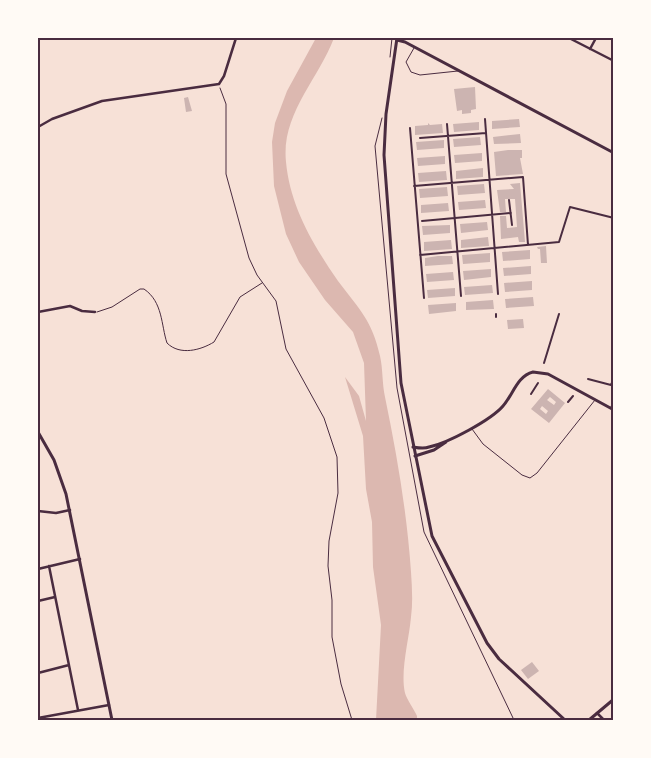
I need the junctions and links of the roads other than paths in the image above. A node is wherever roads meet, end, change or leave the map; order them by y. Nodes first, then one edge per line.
1 (236, 38) edge
2 (569, 38) edge
3 (596, 38) edge
4 (397, 39) edge
5 (414, 47) junction
6 (590, 49) junction
7 (614, 61) edge
8 (458, 71) junction
9 (485, 119) dead end
10 (447, 124) dead end
11 (38, 127) edge
12 (410, 128) dead end
13 (486, 133) junction
14 (448, 136) junction
15 (420, 138) dead end
16 (614, 153) edge
17 (490, 180) junction
18 (452, 183) junction
19 (414, 186) junction
20 (509, 200) dead end
21 (511, 213) junction
22 (492, 215) junction
23 (455, 218) junction
24 (614, 218) edge
25 (422, 221) dead end
26 (512, 225) dead end
27 (528, 245) junction
28 (495, 248) junction
29 (458, 252) junction
30 (420, 255) junction
31 (498, 294) dead end
32 (462, 296) dead end
33 (424, 298) dead end
34 (38, 312) edge
35 (95, 312) road end
36 (559, 314) dead end
37 (544, 363) dead end
38 (614, 378) edge
39 (588, 379) dead end
40 (538, 383) dead end
41 (531, 394) dead end
42 (573, 396) dead end
43 (614, 397) edge
44 (595, 400) junction
45 (568, 402) dead end
46 (612, 409) edge
47 (471, 427) junction
48 (38, 432) edge
49 (459, 434) junction
50 (413, 447) junction
51 (415, 456) junction
52 (70, 510) junction
53 (38, 511) edge
54 (80, 559) junction
55 (49, 566) junction
56 (38, 568) edge
57 (55, 597) junction
58 (38, 601) edge
59 (69, 665) junction
60 (38, 673) edge
61 (614, 699) edge
62 (109, 704) junction
63 (78, 710) junction
64 (597, 713) junction
65 (38, 718) edge
66 (112, 720) edge
67 (565, 720) edge
68 (589, 720) edge
69 (604, 720) edge

1 - 11 street
2 - 6 street
3 - 6 street
4 - 5 street
4 - 50 street
5 - 8 street
5 - 8 lane
6 - 7 street
8 - 16 street
9 - 13 street
10 - 14 street
12 - 19 street
13 - 14 street
13 - 17 street
14 - 15 street
14 - 18 street
17 - 18 street
17 - 22 street
17 - 27 street
18 - 19 street
18 - 23 street
19 - 30 street
20 - 21 street
21 - 22 street
21 - 26 street
22 - 23 street
22 - 28 street
23 - 25 street
23 - 29 street
24 - 27 street
27 - 28 street
28 - 29 street
28 - 31 street
29 - 30 street
29 - 32 street
30 - 33 street
34 - 35 street
36 - 37 street
38 - 39 street
40 - 41 street
42 - 45 street
43 - 46 lane
44 - 46 street
44 - 47 street
44 - 47 lane
47 - 49 street
48 - 52 street
49 - 50 street
49 - 51 street
50 - 51 street
51 - 67 street
52 - 53 street
52 - 54 street
54 - 55 street
54 - 62 street
55 - 56 street
55 - 57 street
57 - 58 street
57 - 59 street
59 - 60 street
59 - 63 street
61 - 64 street
62 - 63 street
62 - 66 street
63 - 65 street
64 - 68 street
64 - 69 street

